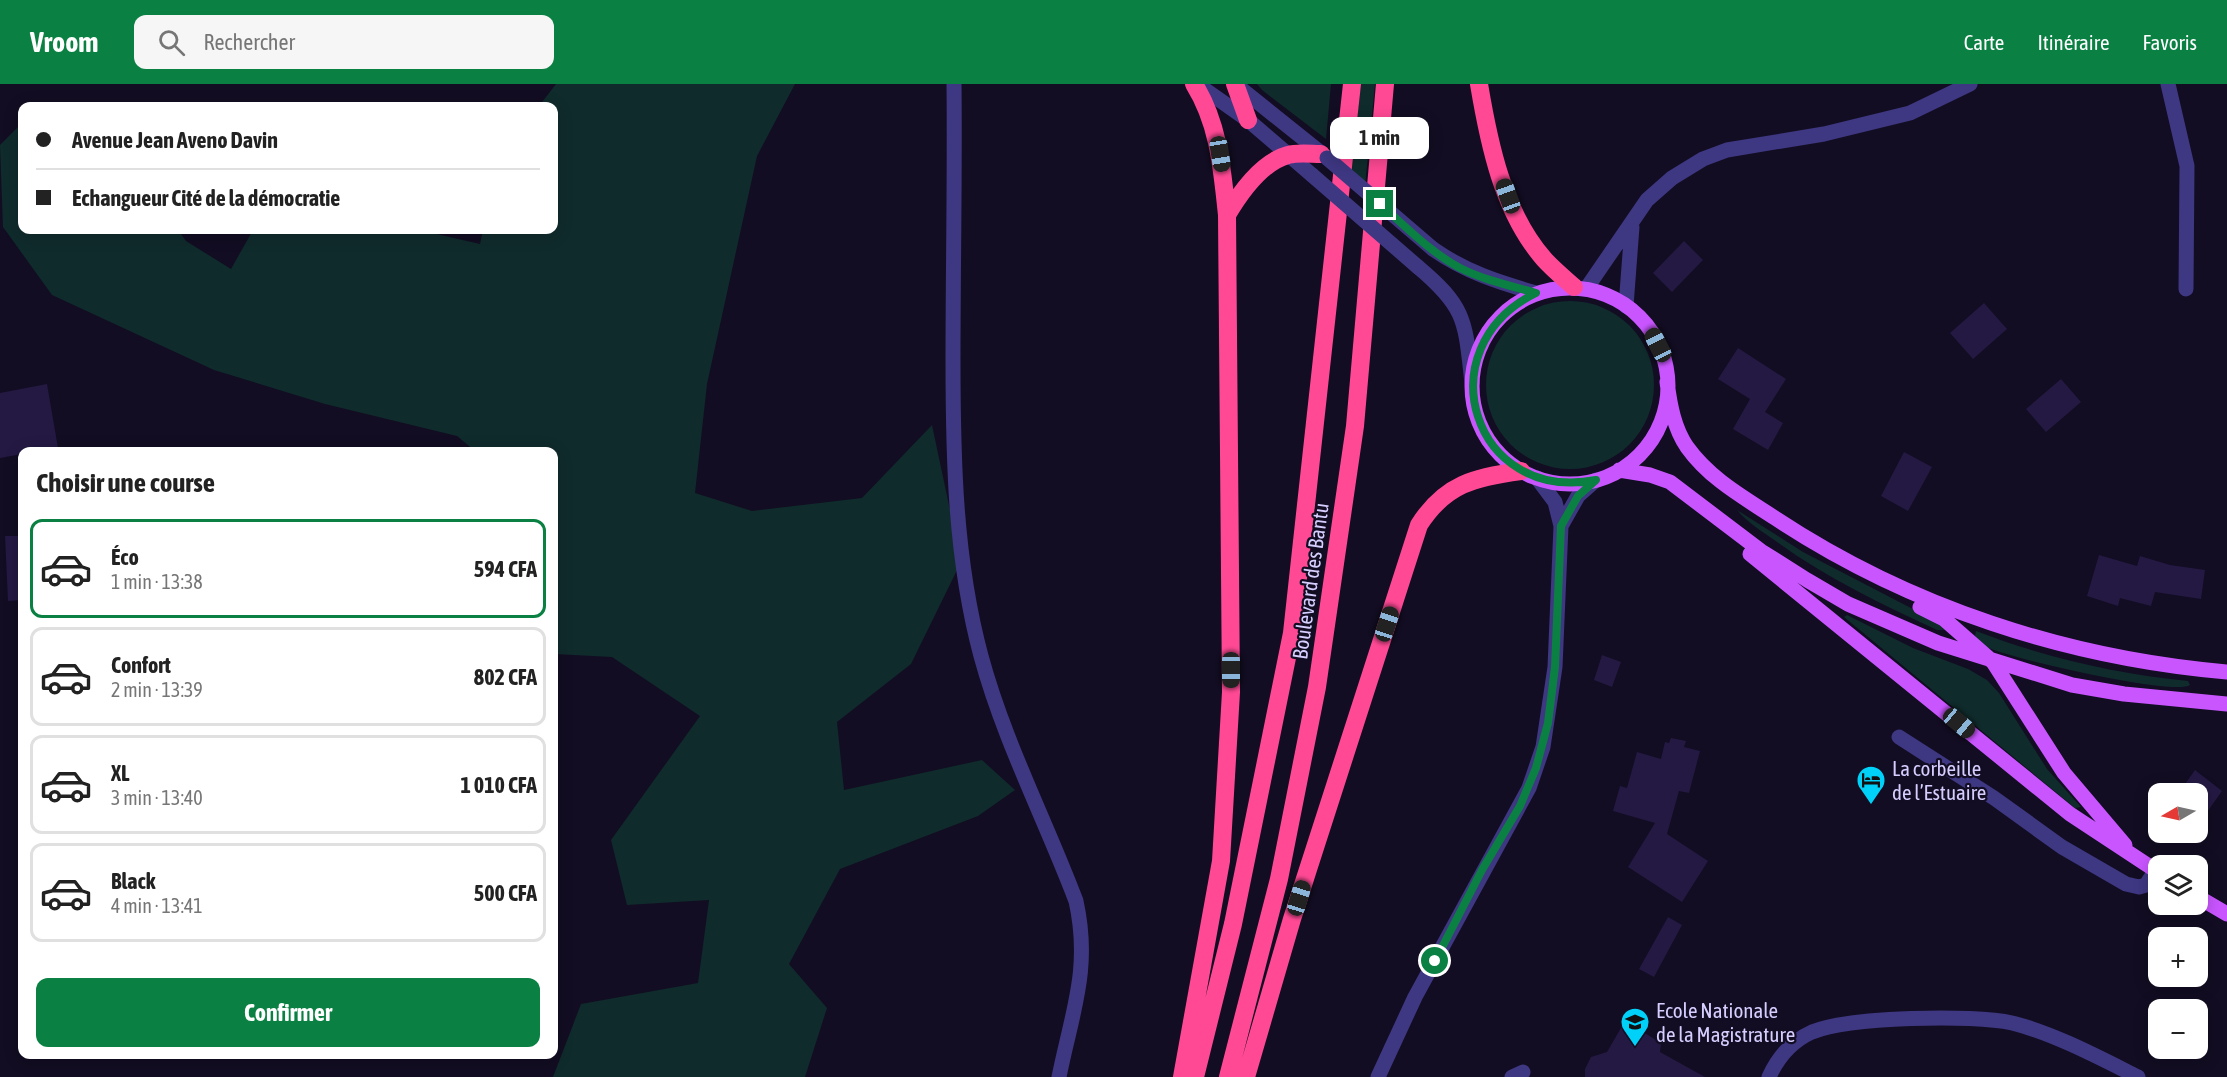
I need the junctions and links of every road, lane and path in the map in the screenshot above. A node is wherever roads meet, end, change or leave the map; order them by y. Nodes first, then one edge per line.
1 (954, 84) edge
2 (1196, 84) edge
3 (1235, 84) edge
4 (1352, 84) edge
5 (1385, 84) edge
6 (1479, 84) edge
7 (1970, 84) edge
8 (2168, 84) edge
9 (1248, 120) junction
10 (1289, 155) junction
11 (1324, 156) junction
12 (1227, 215) junction
13 (1632, 224) junction
14 (1580, 288) junction
15 (2186, 289) dead end
16 (1536, 293) junction
17 (1626, 306) junction
18 (1667, 382) junction
19 (1472, 383) junction
20 (1619, 470) junction
21 (1529, 475) junction
22 (1596, 480) junction
23 (1700, 507) junction
24 (1561, 526) junction
25 (1818, 545) junction
26 (1993, 662) junction
27 (2227, 672) edge
28 (2227, 704) edge
29 (1899, 737) dead end
30 (2137, 858) junction
31 (2148, 865) edge
32 (2148, 882) edge
33 (2208, 903) edge
34 (2227, 914) edge
35 (1059, 1077) edge
36 (1182, 1077) edge
37 (1195, 1077) edge
38 (1228, 1077) edge
39 (1246, 1077) edge
40 (1378, 1077) edge
41 (1769, 1077) edge
42 (2138, 1077) edge

1 - 35 street
2 - 9 street
2 - 12 highway
3 - 9 highway
3 - 11 street
4 - 37 highway, Boulevard des Bantu
5 - 38 highway, Boulevard des Bantu
6 - 14 highway
7 - 13 street
8 - 15 street
9 - 10 street
10 - 11 highway
10 - 12 highway
10 - 19 street, bridge
11 - 16 street, bridge
12 - 36 highway
13 - 14 street
13 - 17 street
14 - 16 main road
14 - 17 main road
16 - 19 main road
17 - 18 main road
18 - 20 main road
18 - 25 main road
19 - 21 main road
20 - 22 main road
20 - 23 main road
21 - 22 main road
21 - 24 street
21 - 39 highway
22 - 24 street
23 - 26 main road
23 - 30 main road
24 - 40 street
25 - 26 main road
25 - 27 main road
26 - 28 main road
26 - 30 main road
29 - 32 street
30 - 31 main road
33 - 34 main road
41 - 42 street

